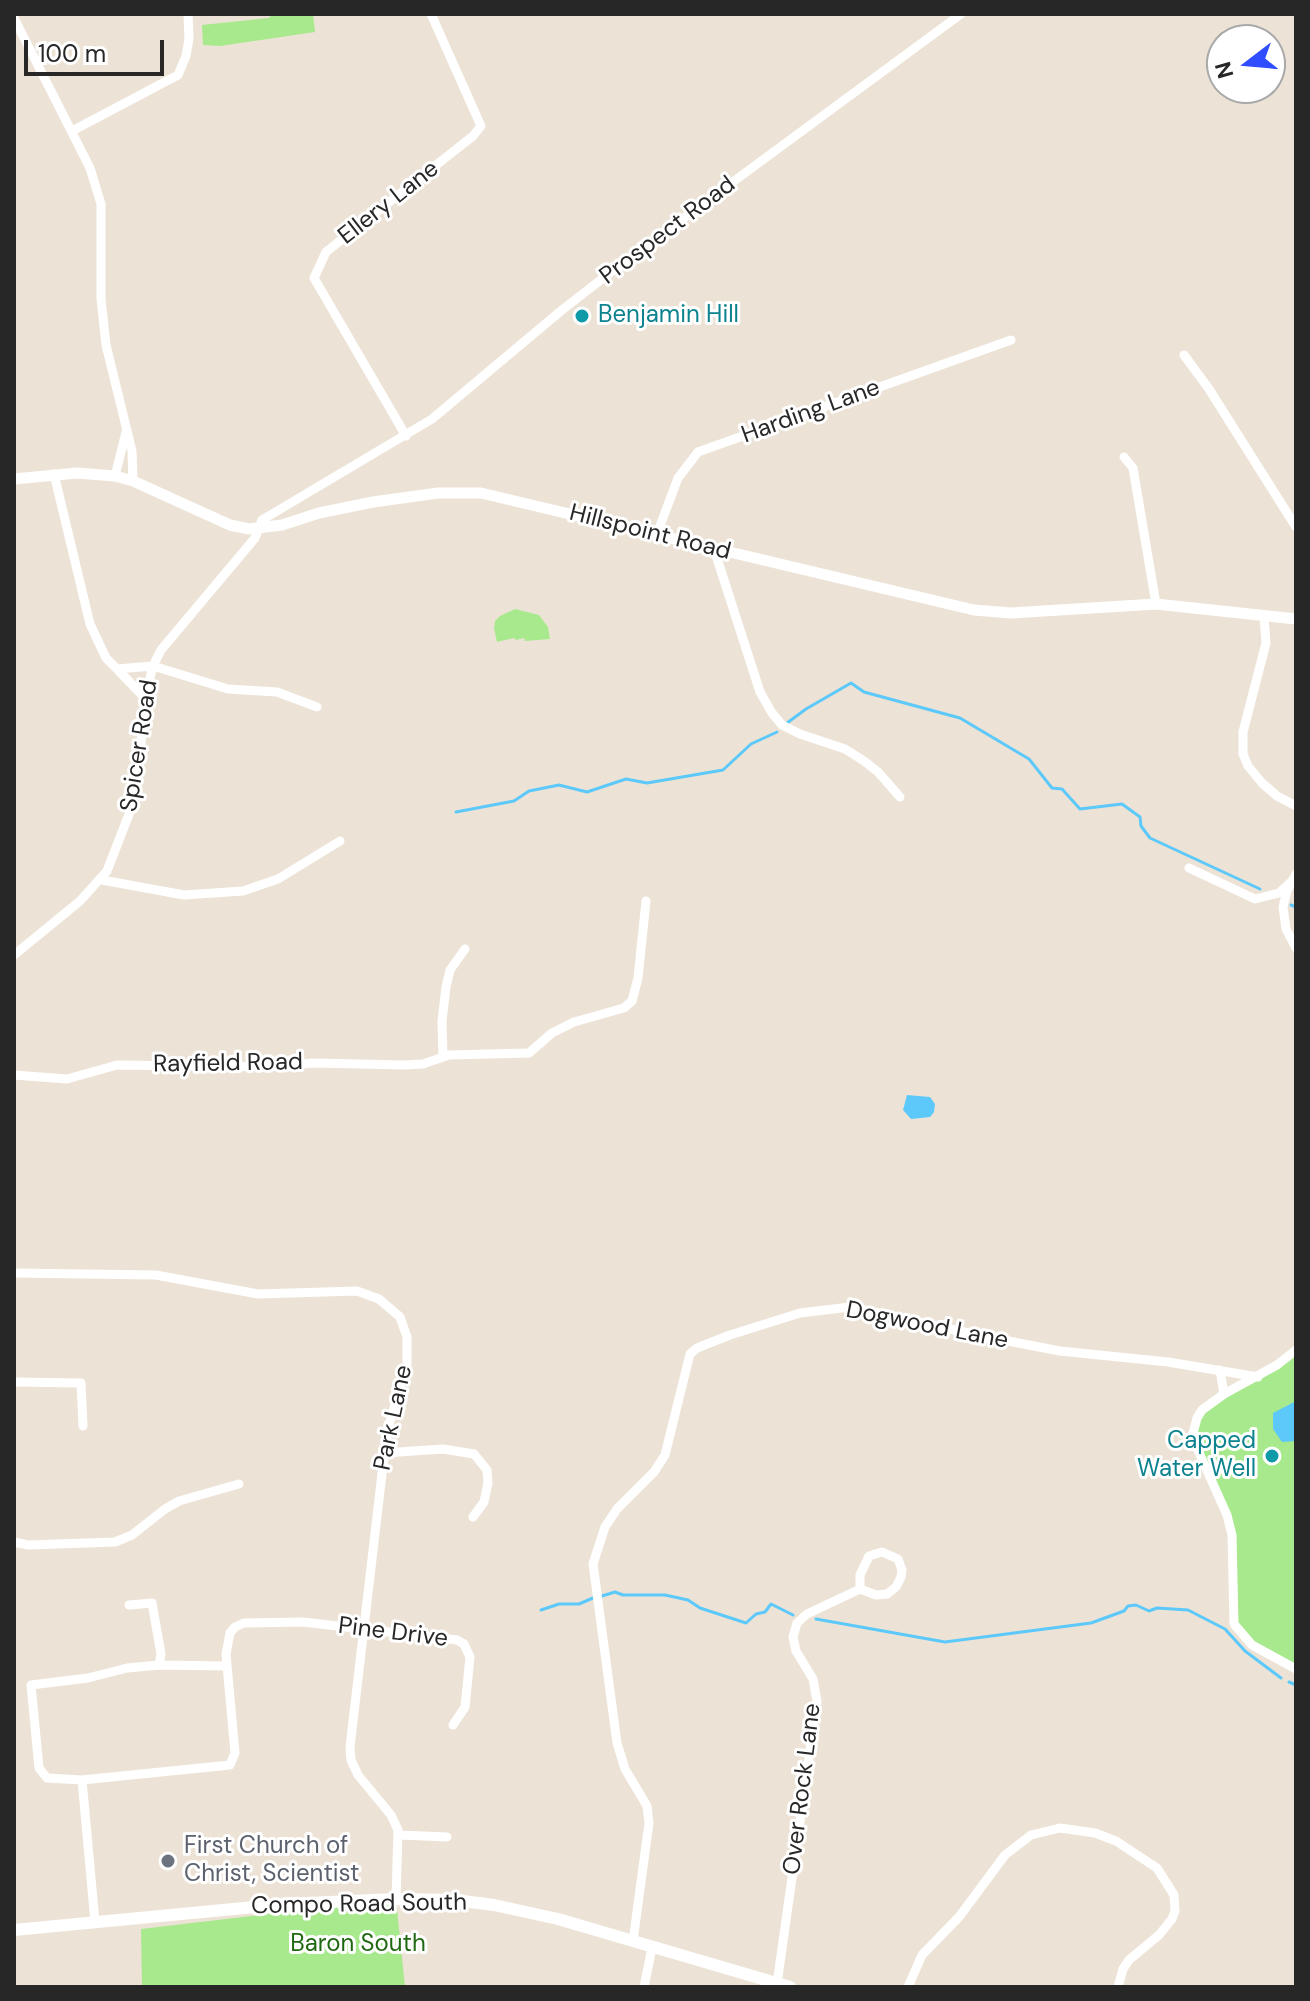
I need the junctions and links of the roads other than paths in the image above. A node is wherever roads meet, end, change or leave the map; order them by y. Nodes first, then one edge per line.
1 (188, 14) edge
2 (431, 14) edge
3 (961, 14) edge
4 (14, 18) edge
5 (72, 131) junction
6 (1011, 340) dead end
7 (1184, 355) dead end
8 (127, 429) junction
9 (406, 436) junction
10 (1124, 457) dead end
11 (54, 474) junction
12 (115, 476) junction
13 (14, 479) edge
14 (133, 481) junction
15 (1296, 527) edge
16 (259, 528) junction
17 (657, 534) junction
18 (714, 549) junction
19 (1156, 604) junction
20 (1264, 617) junction
21 (1296, 619) edge
22 (153, 666) junction
23 (117, 669) junction
24 (145, 698) junction
25 (317, 707) dead end
26 (900, 797) dead end
27 (1296, 806) edge
28 (340, 841) dead end
29 (1189, 868) dead end
30 (1295, 879) edge
31 (102, 880) junction
32 (646, 901) dead end
33 (1296, 948) edge
34 (465, 949) dead end
35 (14, 955) edge
36 (443, 1057) junction
37 (14, 1075) edge
38 (14, 1273) edge
39 (1296, 1350) edge
40 (1220, 1370) junction
41 (1258, 1377) junction
42 (14, 1382) edge
43 (1224, 1394) junction
44 (83, 1426) dead end
45 (384, 1453) junction
46 (239, 1484) dead end
47 (473, 1517) dead end
48 (14, 1542) edge
49 (860, 1589) junction
50 (129, 1605) dead end
51 (363, 1629) junction
52 (159, 1665) junction
53 (227, 1666) junction
54 (1296, 1669) edge
55 (453, 1725) dead end
56 (82, 1780) junction
57 (400, 1835) junction
58 (447, 1837) dead end
59 (396, 1899) junction
60 (95, 1922) junction
61 (14, 1930) edge
62 (633, 1941) junction
63 (652, 1948) junction
64 (785, 1986) edge
65 (644, 1987) edge
66 (908, 1987) edge
67 (1118, 1987) edge

1 - 5 street
2 - 9 street, Ellery Lane
3 - 9 street, Prospect Road
4 - 5 street
5 - 8 street
6 - 17 street, Harding Lane
7 - 15 street
8 - 12 street
8 - 14 street
9 - 16 street, Prospect Road
10 - 19 street
11 - 12 street, Hillspoint Road
11 - 13 street, Hillspoint Road
11 - 23 street
12 - 14 street, Hillspoint Road
14 - 16 street, Hillspoint Road
16 - 17 street, Hillspoint Road
16 - 22 street, Spicer Road
17 - 18 street, Hillspoint Road
18 - 19 street, Hillspoint Road
18 - 26 street
19 - 20 street, Hillspoint Road
20 - 21 street, Hillspoint Road
20 - 27 street
22 - 23 street
22 - 24 street, Spicer Road
22 - 25 street
23 - 24 street
24 - 31 street, Spicer Road
28 - 31 street
29 - 30 street
30 - 33 street
31 - 35 street, Spicer Road
32 - 36 street, Rayfield Road
34 - 36 street
36 - 37 street, Rayfield Road
38 - 45 street, Park Lane
39 - 41 street
40 - 41 street, Dogwood Lane
40 - 43 street
40 - 62 street, Dogwood Lane
41 - 43 street
42 - 44 street
43 - 54 street
45 - 47 street
45 - 51 street, Park Lane
46 - 48 street
49 - 49 street, Over Rock Lane
49 - 64 street, Over Rock Lane
50 - 52 street
51 - 53 street, Pine Drive
51 - 55 street, Pine Drive
51 - 57 street, Park Lane
52 - 53 street
52 - 56 street
53 - 56 street
56 - 60 street
57 - 58 street
57 - 59 street
59 - 60 main road, Compo Road South
59 - 62 main road, Compo Road South
60 - 61 main road, Compo Road South
62 - 63 main road, Compo Road South
63 - 64 main road, Compo Road South
63 - 65 street
66 - 67 street

